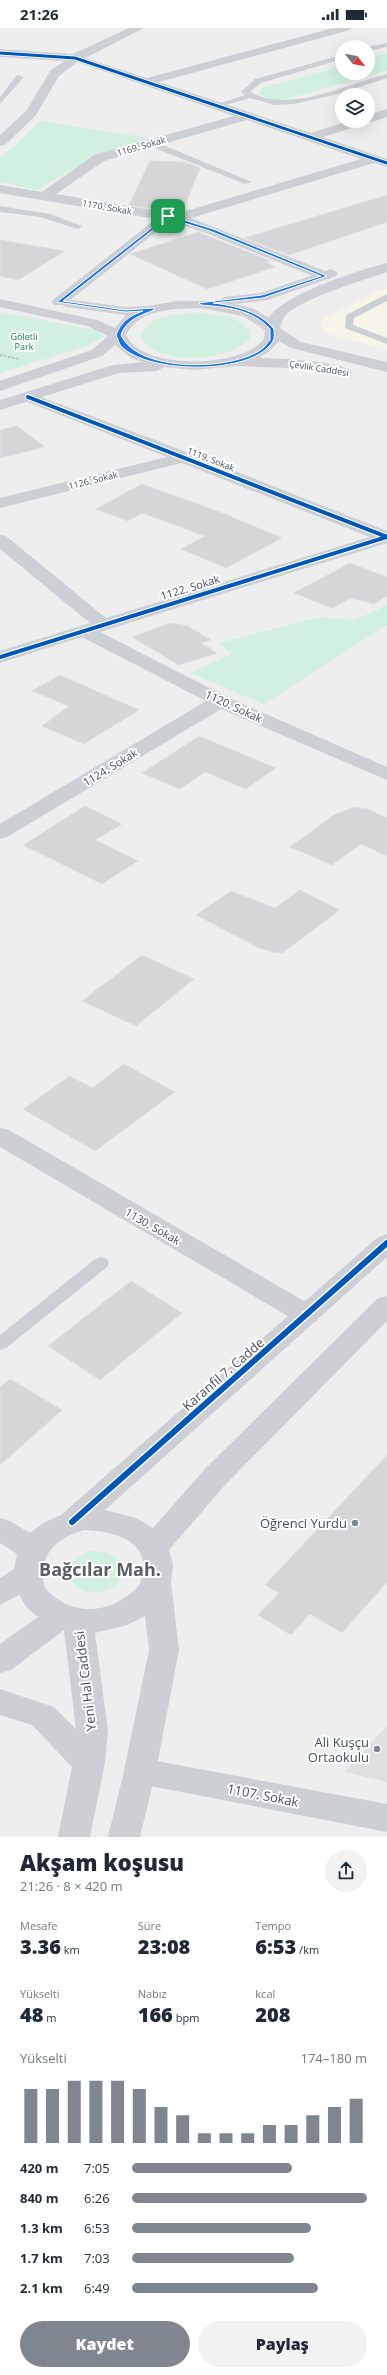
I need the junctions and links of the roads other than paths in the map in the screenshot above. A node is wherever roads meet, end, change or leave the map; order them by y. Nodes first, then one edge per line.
1 (138, 28) edge
2 (346, 28) edge
3 (387, 45) edge
4 (375, 48) edge
5 (0, 53) edge
6 (75, 58) junction
7 (335, 59) edge
8 (387, 76) edge
9 (20, 77) dead end
10 (146, 82) junction
11 (250, 96) junction
12 (0, 102) edge
13 (215, 106) junction
14 (387, 114) edge
15 (247, 116) junction
16 (375, 117) edge
17 (340, 128) edge
18 (311, 137) junction
19 (0, 142) edge
20 (150, 143) junction
21 (374, 159) junction
22 (387, 163) edge
23 (248, 182) dead end
24 (0, 189) edge
25 (45, 196) junction
26 (0, 209) edge
27 (172, 217) junction
28 (78, 226) dead end
29 (387, 253) edge
30 (387, 267) edge
31 (325, 276) junction
32 (0, 290) edge
33 (387, 297) edge
34 (59, 302) junction
35 (0, 303) edge
36 (201, 304) junction
37 (152, 309) junction
38 (272, 329) junction
39 (118, 335) junction
40 (387, 341) edge
41 (227, 363) junction
42 (177, 365) junction
43 (387, 367) edge
44 (387, 381) edge
45 (0, 386) edge
46 (28, 397) junction
47 (0, 405) edge
48 (186, 457) junction
49 (0, 503) edge
50 (387, 537) edge
51 (0, 540) edge
52 (103, 625) junction
53 (84, 631) junction
54 (0, 657) edge
55 (220, 701) junction
56 (387, 774) edge
57 (0, 833) edge
58 (0, 1136) edge
59 (387, 1243) edge
60 (101, 1263) dead end
61 (387, 1305) edge
62 (307, 1315) junction
63 (0, 1344) edge
64 (72, 1522) junction
65 (0, 1529) edge
66 (153, 1548) junction
67 (30, 1562) junction
68 (156, 1582) junction
69 (0, 1593) edge
70 (69, 1618) junction
71 (0, 1661) edge
72 (0, 1702) edge
73 (89, 1763) junction
74 (140, 1771) junction
75 (387, 1818) edge
76 (74, 1837) edge
77 (124, 1837) edge

1 - 6 street
2 - 10 street
3 - 4 lane
5 - 6 street
6 - 10 street
6 - 19 street
7 - 11 lane
8 - 11 lane
9 - 12 lane
10 - 13 street
11 - 13 lane
13 - 15 street
14 - 16 street
15 - 18 street
15 - 20 street, 1169. Sokak
17 - 18 street
18 - 21 street
20 - 23 lane
20 - 25 street, 1169. Sokak
21 - 22 street
21 - 27 street
24 - 25 street, 1170. Sokak
25 - 27 street, 1170. Sokak
26 - 28 lane
27 - 31 street, 1170. Sokak
27 - 34 street
29 - 31 main road
30 - 38 main road
31 - 36 main road
32 - 34 main road
33 - 40 lane
34 - 37 main road
35 - 39 main road
36 - 37 main road
36 - 38 main road, Çevlik Caddesi
37 - 39 main road
38 - 41 main road
38 - 43 main road, Çevlik Caddesi
39 - 42 main road
39 - 45 main road
41 - 42 main road
41 - 44 main road, Çevlik Caddesi
42 - 46 main road
46 - 47 main road
46 - 48 street, 1119. Sokak
48 - 49 street, 1126. Sokak
48 - 50 street, 1119. Sokak
50 - 52 street, 1122. Sokak
51 - 52 street
52 - 53 street, 1122. Sokak
53 - 54 street, 1122. Sokak
53 - 55 street, 1120. Sokak
55 - 56 street, 1120. Sokak
55 - 57 street, 1124. Sokak
58 - 62 street, 1130. Sokak
59 - 62 main road, Karanfil 7. Cadde
60 - 63 lane
61 - 66 main road
62 - 64 main road, Karanfil 7. Cadde
64 - 66 main road
64 - 67 main road
65 - 67 main road
66 - 68 main road
67 - 69 main road
67 - 70 main road
68 - 70 main road
68 - 74 main road
70 - 71 main road
70 - 73 main road, Yeni Hal Caddesi
72 - 73 main road
73 - 76 main road, Yeni Hal Caddesi
74 - 75 street, 1107. Sokak
74 - 77 main road

